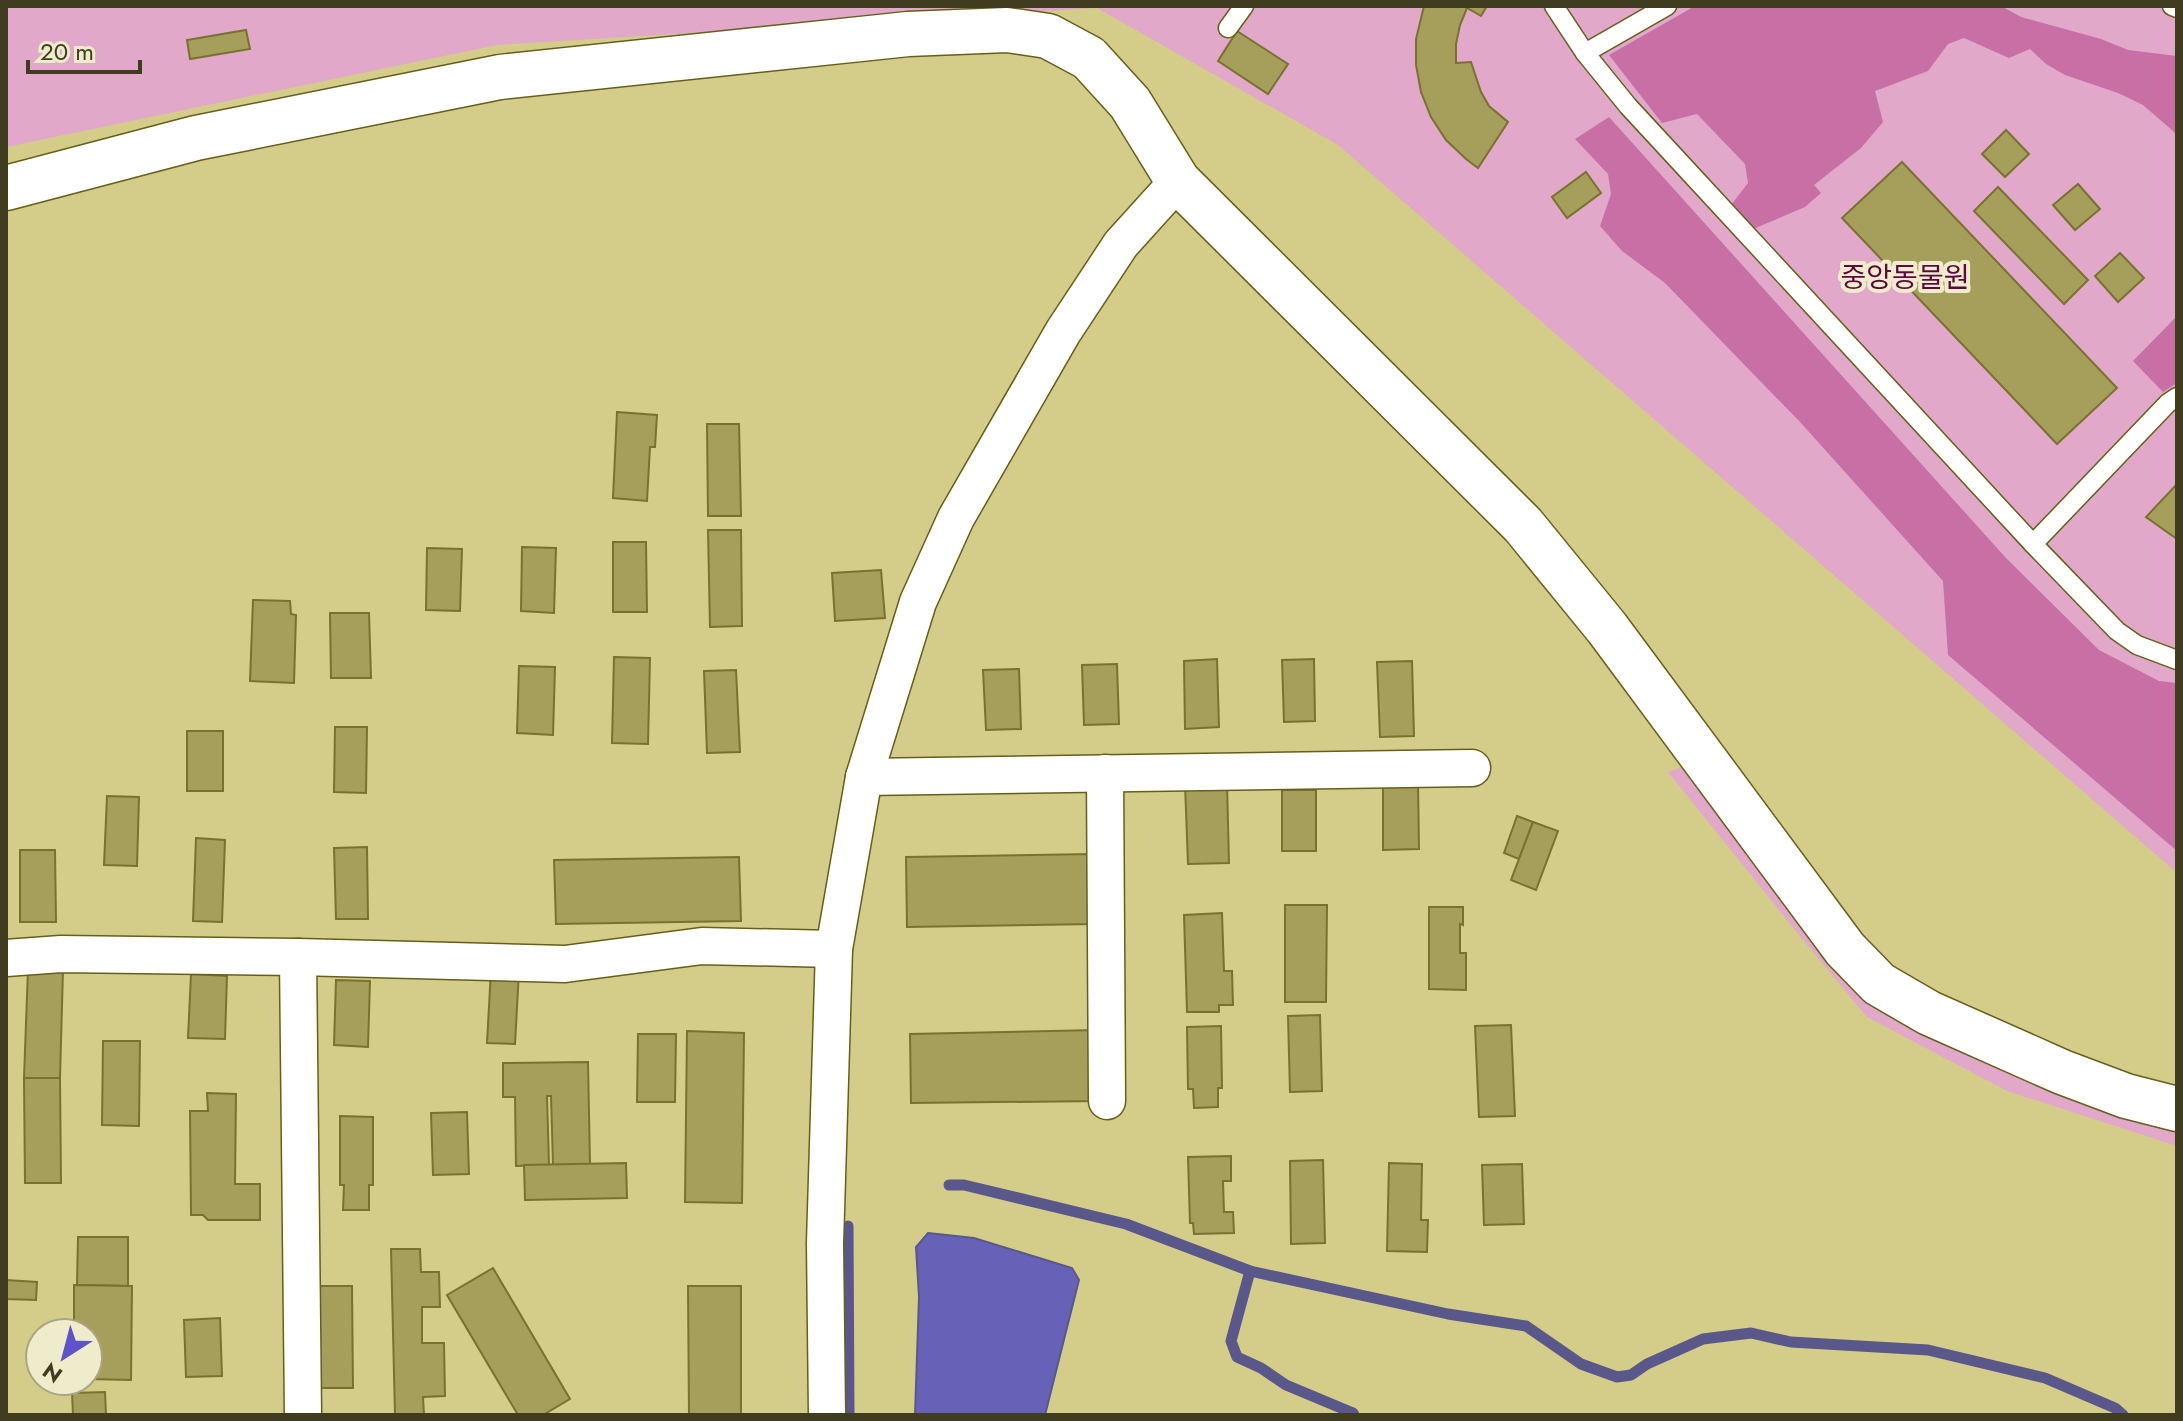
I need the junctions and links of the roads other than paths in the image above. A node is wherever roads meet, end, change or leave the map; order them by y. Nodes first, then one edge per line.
1 (1244, 6) edge
2 (1554, 6) edge
3 (1667, 6) edge
4 (1228, 28) dead end
5 (1585, 53) junction
6 (1178, 181) junction
7 (6, 188) edge
8 (2177, 397) edge
9 (2033, 544) junction
10 (2177, 660) edge
11 (1472, 768) dead end
12 (1105, 773) junction
13 (864, 777) junction
14 (834, 949) junction
15 (298, 957) junction
16 (6, 958) edge
17 (1107, 1101) dead end
18 (2177, 1109) edge
19 (303, 1415) edge
20 (827, 1415) edge

1 - 4 lane
2 - 5 lane
3 - 5 lane
5 - 9 lane
6 - 7 street
6 - 13 street
6 - 18 street
8 - 9 lane
9 - 10 lane
11 - 12 street
12 - 13 street
12 - 17 street
13 - 14 street
14 - 15 street
14 - 20 street
15 - 16 street
15 - 19 street

